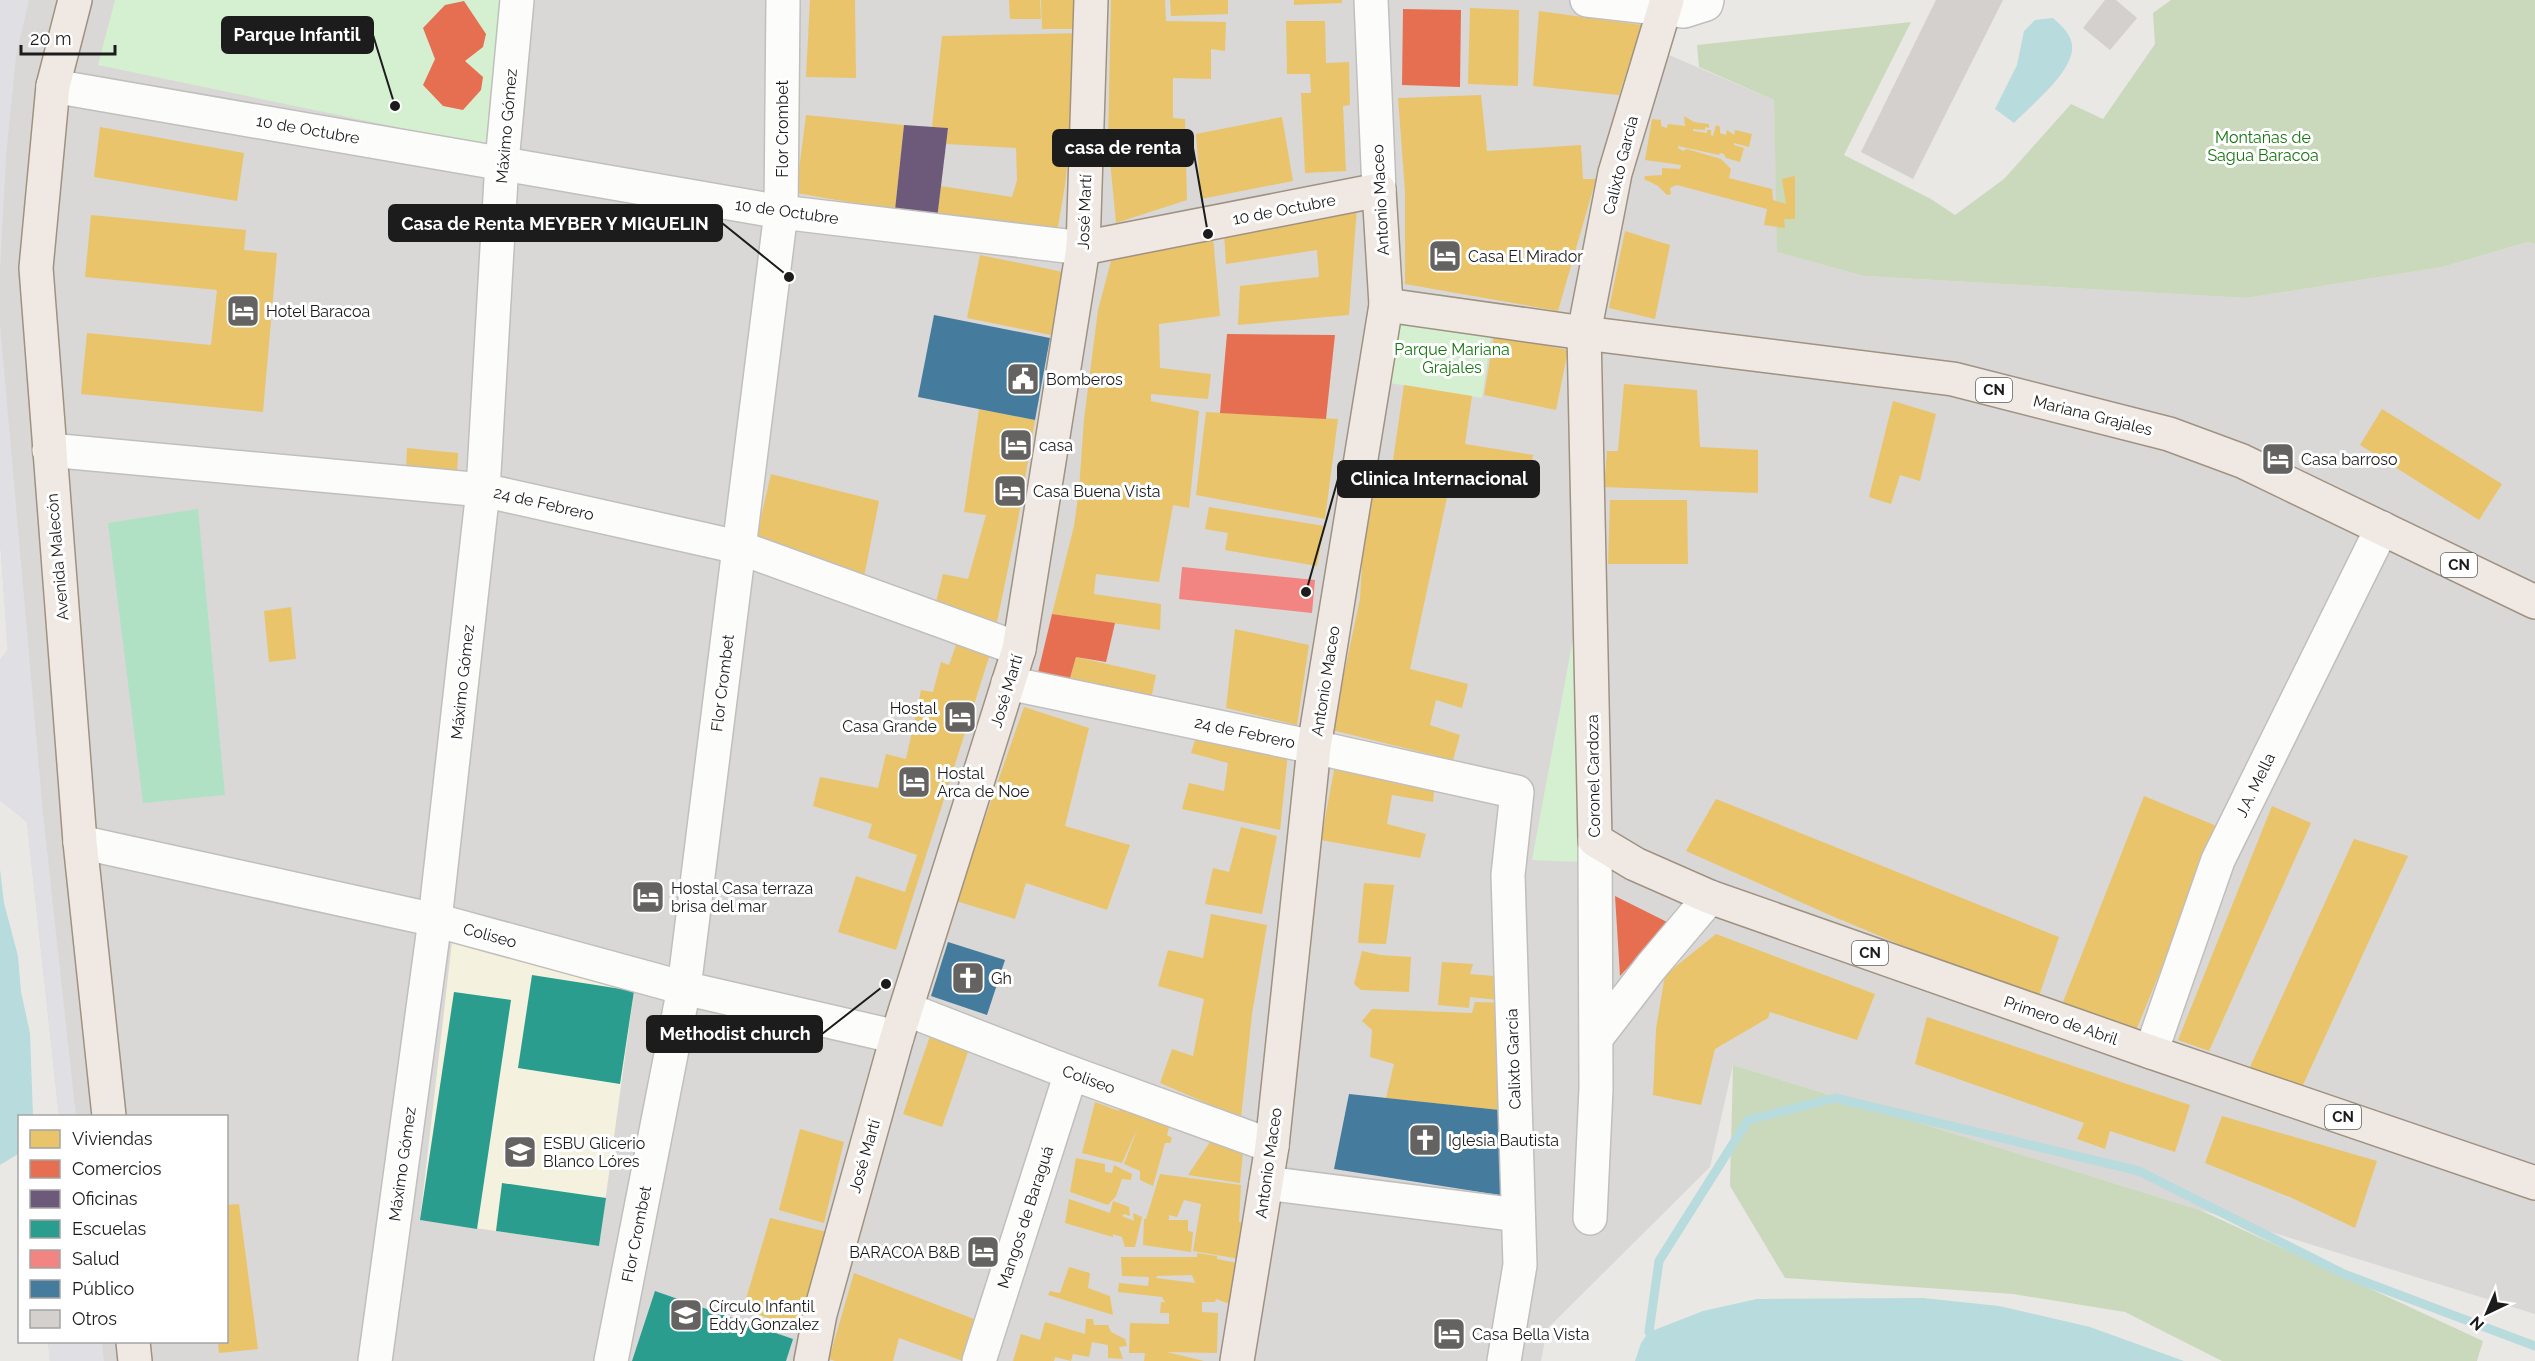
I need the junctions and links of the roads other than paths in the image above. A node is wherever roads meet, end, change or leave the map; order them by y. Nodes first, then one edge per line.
1 (75, 0) edge
2 (517, 0) edge
3 (783, 0) edge
4 (1090, 0) edge
5 (1371, 0) edge
6 (1587, 0) edge
7 (1707, 0) edge
8 (1666, 4) edge
9 (53, 86) junction
10 (502, 162) junction
11 (1379, 190) junction
12 (781, 212) junction
13 (1083, 248) junction
14 (1386, 305) junction
15 (1584, 333) junction
16 (49, 450) junction
17 (483, 490) junction
18 (2382, 528) junction
19 (738, 547) junction
20 (2535, 602) edge
21 (1019, 649) junction
22 (1008, 683) junction
23 (1314, 747) junction
24 (1517, 792) joint
25 (1595, 840) junction
26 (80, 842) junction
27 (1710, 897) junction
28 (435, 920) junction
29 (684, 988) junction
30 (902, 1023) junction
31 (1597, 1037) junction
32 (2151, 1052) junction
33 (1071, 1073) junction
34 (109, 1115) edge
35 (1272, 1146) junction
36 (1266, 1183) junction
37 (2535, 1183) edge
38 (1518, 1215) junction
39 (1590, 1218) dead end
40 (133, 1343) edge
41 (135, 1361) edge
42 (375, 1361) edge
43 (611, 1361) edge
44 (811, 1361) edge
45 (979, 1361) edge
46 (1237, 1361) edge
47 (1504, 1361) edge

1 - 9 main road, Avenida Malecón
2 - 10 street, Máximo Gómez
3 - 12 street, Flor Crombet
4 - 13 main road, José Martí
5 - 11 street, Antonio Maceo
6 - 8 street
7 - 8 street
8 - 15 main road, Calixto García
9 - 10 street, 10 de Octubre
9 - 16 main road, Avenida Malecón
10 - 12 street, 10 de Octubre
10 - 17 street, Máximo Gómez
11 - 13 main road, 10 de Octubre
11 - 14 main road, Antonio Maceo
12 - 13 street, 10 de Octubre
12 - 19 street, Flor Crombet
13 - 21 main road, José Martí
14 - 15 main road
14 - 23 main road, Antonio Maceo
15 - 18 main road, Mariana Grajales / CN
15 - 25 main road, Coronel Cardoza
16 - 17 street, 24 de Febrero
16 - 26 main road, Avenida Malecón
17 - 19 street, 24 de Febrero
17 - 28 street, Máximo Gómez
18 - 20 main road, Mariana Grajales / CN
18 - 32 street, J.A. Mella
19 - 21 street, 24 de Febrero
19 - 29 street, Flor Crombet
21 - 22 main road, José Martí
22 - 23 street, 24 de Febrero
22 - 30 main road, José Martí
23 - 24 street, 24 de Febrero
23 - 35 main road, Antonio Maceo
24 - 38 street, Calixto García
25 - 27 main road, Primero de Abril / CN
25 - 31 street, Coronel Cardoza
26 - 28 street, Coliseo
26 - 34 main road, Avenida Malecón
27 - 31 street
27 - 32 main road, Primero de Abril / CN
28 - 29 street, Coliseo
28 - 42 street, Máximo Gómez
29 - 30 street, Coliseo
29 - 43 street, Flor Crombet
30 - 33 street, Coliseo
30 - 44 main road, José Martí
31 - 39 street, Coronel Cardoza
32 - 37 main road, Primero de Abril / CN
33 - 35 street, Coliseo
33 - 45 street, Mangos de Baraguá
35 - 36 main road, Antonio Maceo
36 - 38 street
36 - 46 main road, Antonio Maceo
38 - 47 street, Calixto García
40 - 41 main road

